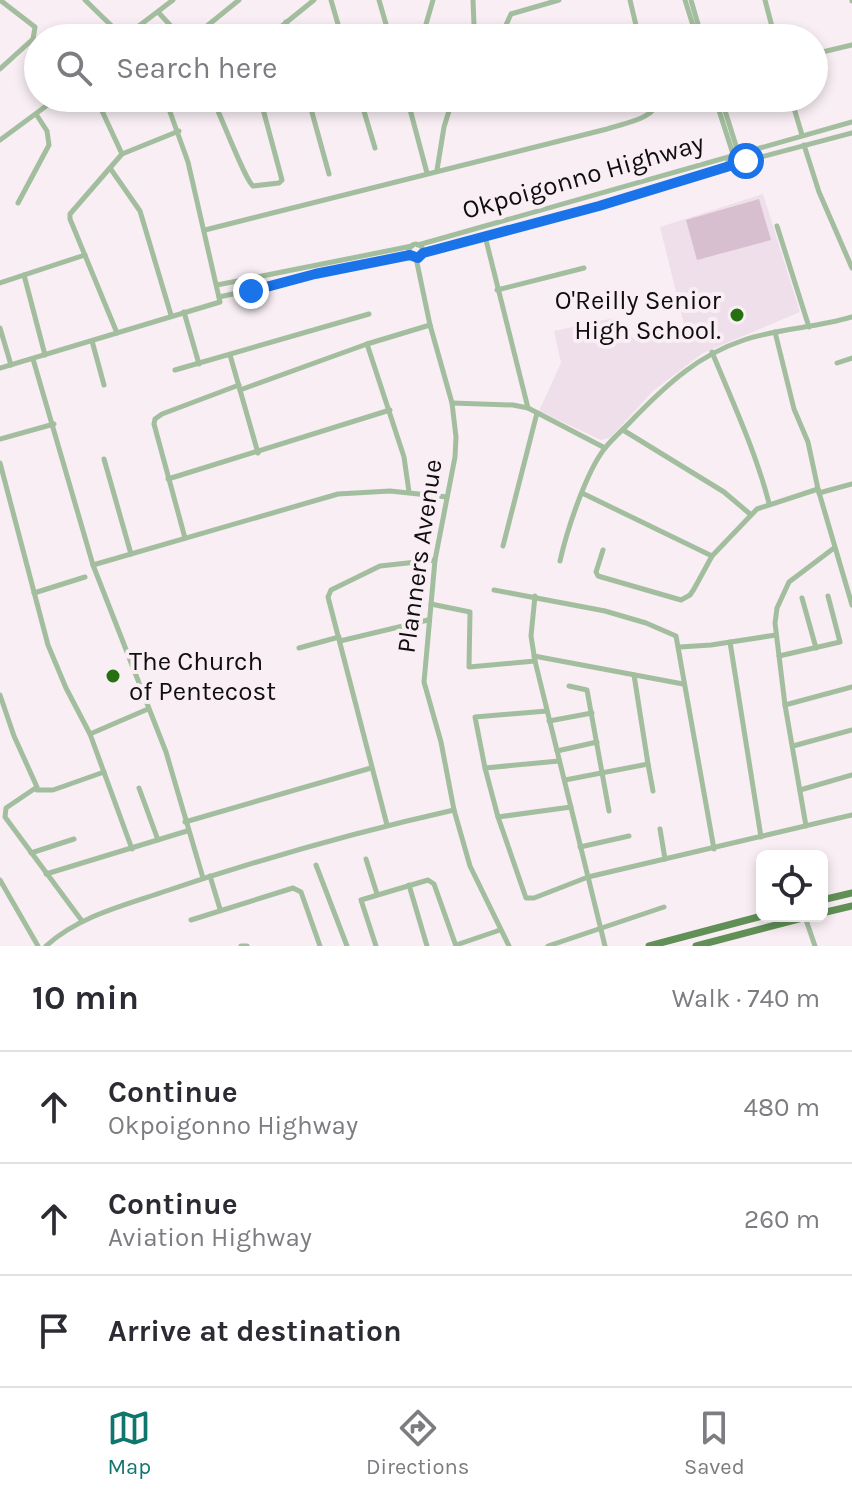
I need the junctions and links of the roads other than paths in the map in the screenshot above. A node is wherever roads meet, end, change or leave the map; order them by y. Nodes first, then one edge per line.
1 (0, 0) edge
2 (85, 0) edge
3 (239, 0) edge
4 (314, 0) edge
5 (331, 0) edge
6 (379, 0) edge
7 (433, 0) edge
8 (473, 0) edge
9 (559, 0) edge
10 (630, 0) edge
11 (688, 0) edge
12 (765, 0) edge
13 (168, 1) edge
14 (158, 12) junction
15 (286, 22) joint
16 (31, 24) edge
17 (109, 24) edge
18 (142, 24) edge
19 (169, 24) edge
20 (209, 24) edge
21 (284, 24) edge
22 (338, 24) edge
23 (386, 24) edge
24 (426, 24) edge
25 (474, 24) edge
26 (506, 24) edge
27 (636, 24) edge
28 (696, 24) edge
29 (771, 24) edge
30 (852, 45) edge
31 (24, 50) edge
32 (828, 51) edge
33 (0, 69) edge
34 (39, 112) edge
35 (102, 112) edge
36 (171, 112) edge
37 (219, 112) edge
38 (264, 112) edge
39 (312, 112) edge
40 (364, 112) edge
41 (411, 112) edge
42 (450, 112) edge
43 (653, 112) edge
44 (722, 112) edge
45 (795, 112) edge
46 (36, 114) junction
47 (852, 122) edge
48 (179, 131) junction
49 (852, 133) edge
50 (802, 135) junction
51 (0, 140) edge
52 (804, 145) junction
53 (375, 148) dead end
54 (735, 153) junction
55 (122, 154) junction
56 (746, 161) junction
57 (110, 168) junction
58 (724, 168) junction
59 (437, 170) junction
60 (427, 173) junction
61 (329, 174) dead end
62 (18, 203) dead end
63 (777, 226) dead end
64 (205, 230) junction
65 (485, 236) junction
66 (415, 245) junction
67 (423, 253) junction
68 (85, 255) junction
69 (413, 256) junction
70 (584, 268) dead end
71 (852, 268) edge
72 (24, 275) junction
73 (0, 283) edge
74 (217, 285) junction
75 (497, 290) junction
76 (220, 300) junction
77 (184, 312) junction
78 (369, 314) dead end
79 (171, 315) junction
80 (852, 317) edge
81 (430, 325) junction
82 (809, 327) junction
83 (0, 328) edge
84 (775, 332) junction
85 (117, 333) junction
86 (92, 341) junction
87 (367, 344) junction
88 (712, 352) junction
89 (45, 355) junction
90 (230, 355) junction
91 (852, 358) edge
92 (33, 359) junction
93 (837, 363) dead end
94 (199, 364) junction
95 (11, 365) junction
96 (0, 368) edge
97 (175, 370) dead end
98 (104, 385) dead end
99 (240, 388) junction
100 (452, 403) junction
101 (528, 408) junction
102 (390, 410) junction
103 (537, 413) junction
104 (54, 424) junction
105 (623, 430) junction
106 (0, 439) edge
107 (605, 448) junction
108 (258, 453) junction
109 (104, 459) dead end
110 (0, 463) edge
111 (168, 479) junction
112 (852, 484) edge
113 (818, 491) junction
114 (409, 492) junction
115 (582, 493) junction
116 (447, 497) junction
117 (769, 503) junction
118 (750, 514) junction
119 (185, 538) junction
120 (503, 546) dead end
121 (834, 548) junction
122 (603, 550) dead end
123 (131, 554) junction
124 (712, 556) junction
125 (435, 560) junction
126 (560, 561) dead end
127 (93, 565) junction
128 (85, 577) dead end
129 (494, 590) dead end
130 (34, 593) junction
131 (535, 596) junction
132 (828, 596) dead end
133 (802, 598) dead end
134 (431, 604) junction
135 (852, 605) edge
136 (428, 620) junction
137 (776, 635) junction
138 (340, 639) junction
139 (730, 642) junction
140 (680, 647) junction
141 (299, 648) dead end
142 (816, 648) junction
143 (779, 656) junction
144 (535, 658) junction
145 (634, 675) junction
146 (683, 684) junction
147 (569, 686) dead end
148 (852, 687) edge
149 (0, 695) edge
150 (785, 705) junction
151 (148, 709) junction
152 (547, 711) junction
153 (592, 713) junction
154 (549, 721) junction
155 (852, 730) edge
156 (90, 734) junction
157 (597, 742) junction
158 (793, 746) junction
159 (557, 751) junction
160 (560, 761) junction
161 (648, 764) junction
162 (371, 768) junction
163 (485, 768) junction
164 (104, 772) junction
165 (602, 773) junction
166 (852, 775) edge
167 (565, 780) junction
168 (139, 788) dead end
169 (36, 789) junction
170 (800, 790) junction
171 (653, 791) dead end
172 (571, 807) junction
173 (454, 810) junction
174 (609, 811) dead end
175 (852, 815) edge
176 (498, 817) junction
177 (185, 822) junction
178 (387, 825) junction
179 (806, 826) junction
180 (660, 829) dead end
181 (187, 831) junction
182 (629, 836) dead end
183 (761, 837) junction
184 (74, 839) dead end
185 (158, 840) junction
186 (580, 847) junction
187 (132, 849) junction
188 (714, 849) junction
189 (31, 853) junction
190 (366, 859) dead end
191 (665, 859) junction
192 (316, 865) dead end
193 (46, 874) junction
194 (210, 876) junction
195 (588, 877) junction
196 (203, 878) junction
197 (0, 880) edge
198 (409, 885) junction
199 (852, 893) edge
200 (377, 894) junction
201 (828, 899) edge
202 (852, 906) edge
203 (664, 907) dead end
204 (220, 909) junction
205 (828, 912) edge
206 (756, 918) edge
207 (191, 920) dead end
208 (82, 921) junction
209 (786, 922) edge
210 (809, 922) edge
211 (599, 928) junction
212 (501, 929) junction
213 (38, 946) edge
214 (46, 946) edge
215 (320, 946) edge
216 (347, 946) edge
217 (376, 946) edge
218 (427, 946) edge
219 (456, 946) edge
220 (509, 946) edge
221 (548, 946) edge
222 (605, 946) edge
223 (649, 946) edge
224 (696, 946) edge
225 (815, 946) edge

1 - 16 street
2 - 17 street
3 - 20 street
4 - 15 street
5 - 22 street
6 - 23 street
7 - 24 street
8 - 25 street
9 - 26 street
10 - 27 street
11 - 28 street
12 - 29 street
13 - 14 street
14 - 18 street
14 - 19 street
15 - 21 street
30 - 32 street
31 - 33 street
34 - 46 street
35 - 55 street
36 - 48 street
37 - 38 street
39 - 61 street
40 - 53 street
41 - 60 street
42 - 59 street
43 - 59 street
44 - 54 street
45 - 50 street
46 - 51 street
46 - 62 street
47 - 50 street, Okpoigonno Highway
48 - 55 street
48 - 64 street
49 - 52 street, Okpoigonno Highway
50 - 54 street, Okpoigonno Highway
52 - 56 street, Okpoigonno Highway
52 - 71 street
54 - 56 street
54 - 58 street
54 - 66 street, Okpoigonno Highway
55 - 57 street
56 - 58 street, Okpoigonno Highway
57 - 68 street
57 - 79 street
58 - 65 street, Okpoigonno Highway
59 - 60 street
60 - 64 street
63 - 82 street
64 - 74 street
65 - 67 street, Okpoigonno Highway
65 - 75 street
66 - 67 street
66 - 69 street
66 - 74 street, Okpoigonno Highway
67 - 69 street
68 - 72 street
68 - 85 street
69 - 76 street
69 - 81 street, Planners Avenue
70 - 75 street
72 - 73 street
72 - 89 street
74 - 76 street
75 - 101 street
76 - 77 street
77 - 79 street
77 - 94 street
78 - 90 street
79 - 85 street
80 - 82 street
81 - 87 street
81 - 100 street, Planners Avenue
82 - 84 street
83 - 95 street
84 - 88 street
84 - 113 street
85 - 86 street
86 - 89 street
86 - 98 street
87 - 99 street
87 - 102 street
88 - 105 street
88 - 117 street
89 - 92 street
90 - 94 street
90 - 99 street
91 - 93 street
92 - 95 street
92 - 104 street
94 - 97 street
95 - 96 street
99 - 108 street
99 - 111 street
100 - 101 street
100 - 116 street, Planners Avenue
101 - 103 street
102 - 108 street
102 - 114 street
103 - 107 street
103 - 120 street
104 - 106 street
104 - 127 street
105 - 107 street
105 - 118 street
107 - 115 street
108 - 111 street
109 - 123 street
110 - 130 street
111 - 119 street
112 - 113 street
113 - 117 street
113 - 121 street
114 - 116 street
114 - 119 street
115 - 124 street
115 - 126 street
116 - 125 street, Planners Avenue
117 - 118 street
118 - 124 street
119 - 123 street
121 - 135 street
121 - 137 street
122 - 124 street
123 - 127 street
125 - 134 street, Planners Avenue
125 - 138 street
127 - 151 street
128 - 130 street
129 - 131 street
130 - 156 street
131 - 140 street
131 - 144 street
132 - 142 street
133 - 142 street
134 - 136 street, Planners Avenue
134 - 144 street
136 - 138 street
136 - 173 street, Planners Avenue
137 - 139 street
137 - 143 street
138 - 141 street
138 - 162 street
139 - 140 street
139 - 183 street
140 - 146 street
142 - 143 street
143 - 150 street
144 - 145 street
144 - 152 street
145 - 146 street
145 - 161 street
146 - 188 street
147 - 153 street
148 - 150 street
149 - 169 street
150 - 158 street
151 - 156 street
151 - 177 street
152 - 154 street
152 - 163 street
153 - 154 street
153 - 157 street
154 - 159 street
155 - 158 street
156 - 164 street
157 - 159 street
157 - 165 street
158 - 170 street
159 - 160 street
160 - 163 street
160 - 167 street
161 - 165 street
161 - 171 street
162 - 177 street
162 - 178 street
163 - 176 street
164 - 169 street
164 - 187 street
165 - 167 street
165 - 174 street
166 - 170 street
167 - 172 street
168 - 185 street
169 - 189 street
170 - 179 street
172 - 176 street
172 - 186 street
173 - 178 street
173 - 212 street, Planners Avenue
175 - 179 street
176 - 195 street
177 - 181 street
178 - 194 street
179 - 183 street
180 - 191 street
181 - 185 street
181 - 196 street
182 - 186 street
183 - 188 street
184 - 189 street
185 - 187 street
186 - 195 street
187 - 193 street
188 - 191 street
189 - 193 street
190 - 200 street
191 - 195 street
192 - 216 street
193 - 208 street
194 - 196 street
194 - 204 street
195 - 211 street
196 - 208 street
197 - 213 street
198 - 200 street
198 - 218 street
198 - 219 street
199 - 201 main road
200 - 217 street
202 - 205 main road
203 - 211 street
204 - 207 street
204 - 215 street
206 - 223 main road
208 - 214 street
209 - 224 main road
210 - 225 street
211 - 221 street
211 - 222 street
212 - 219 street
212 - 220 street, Planners Avenue

